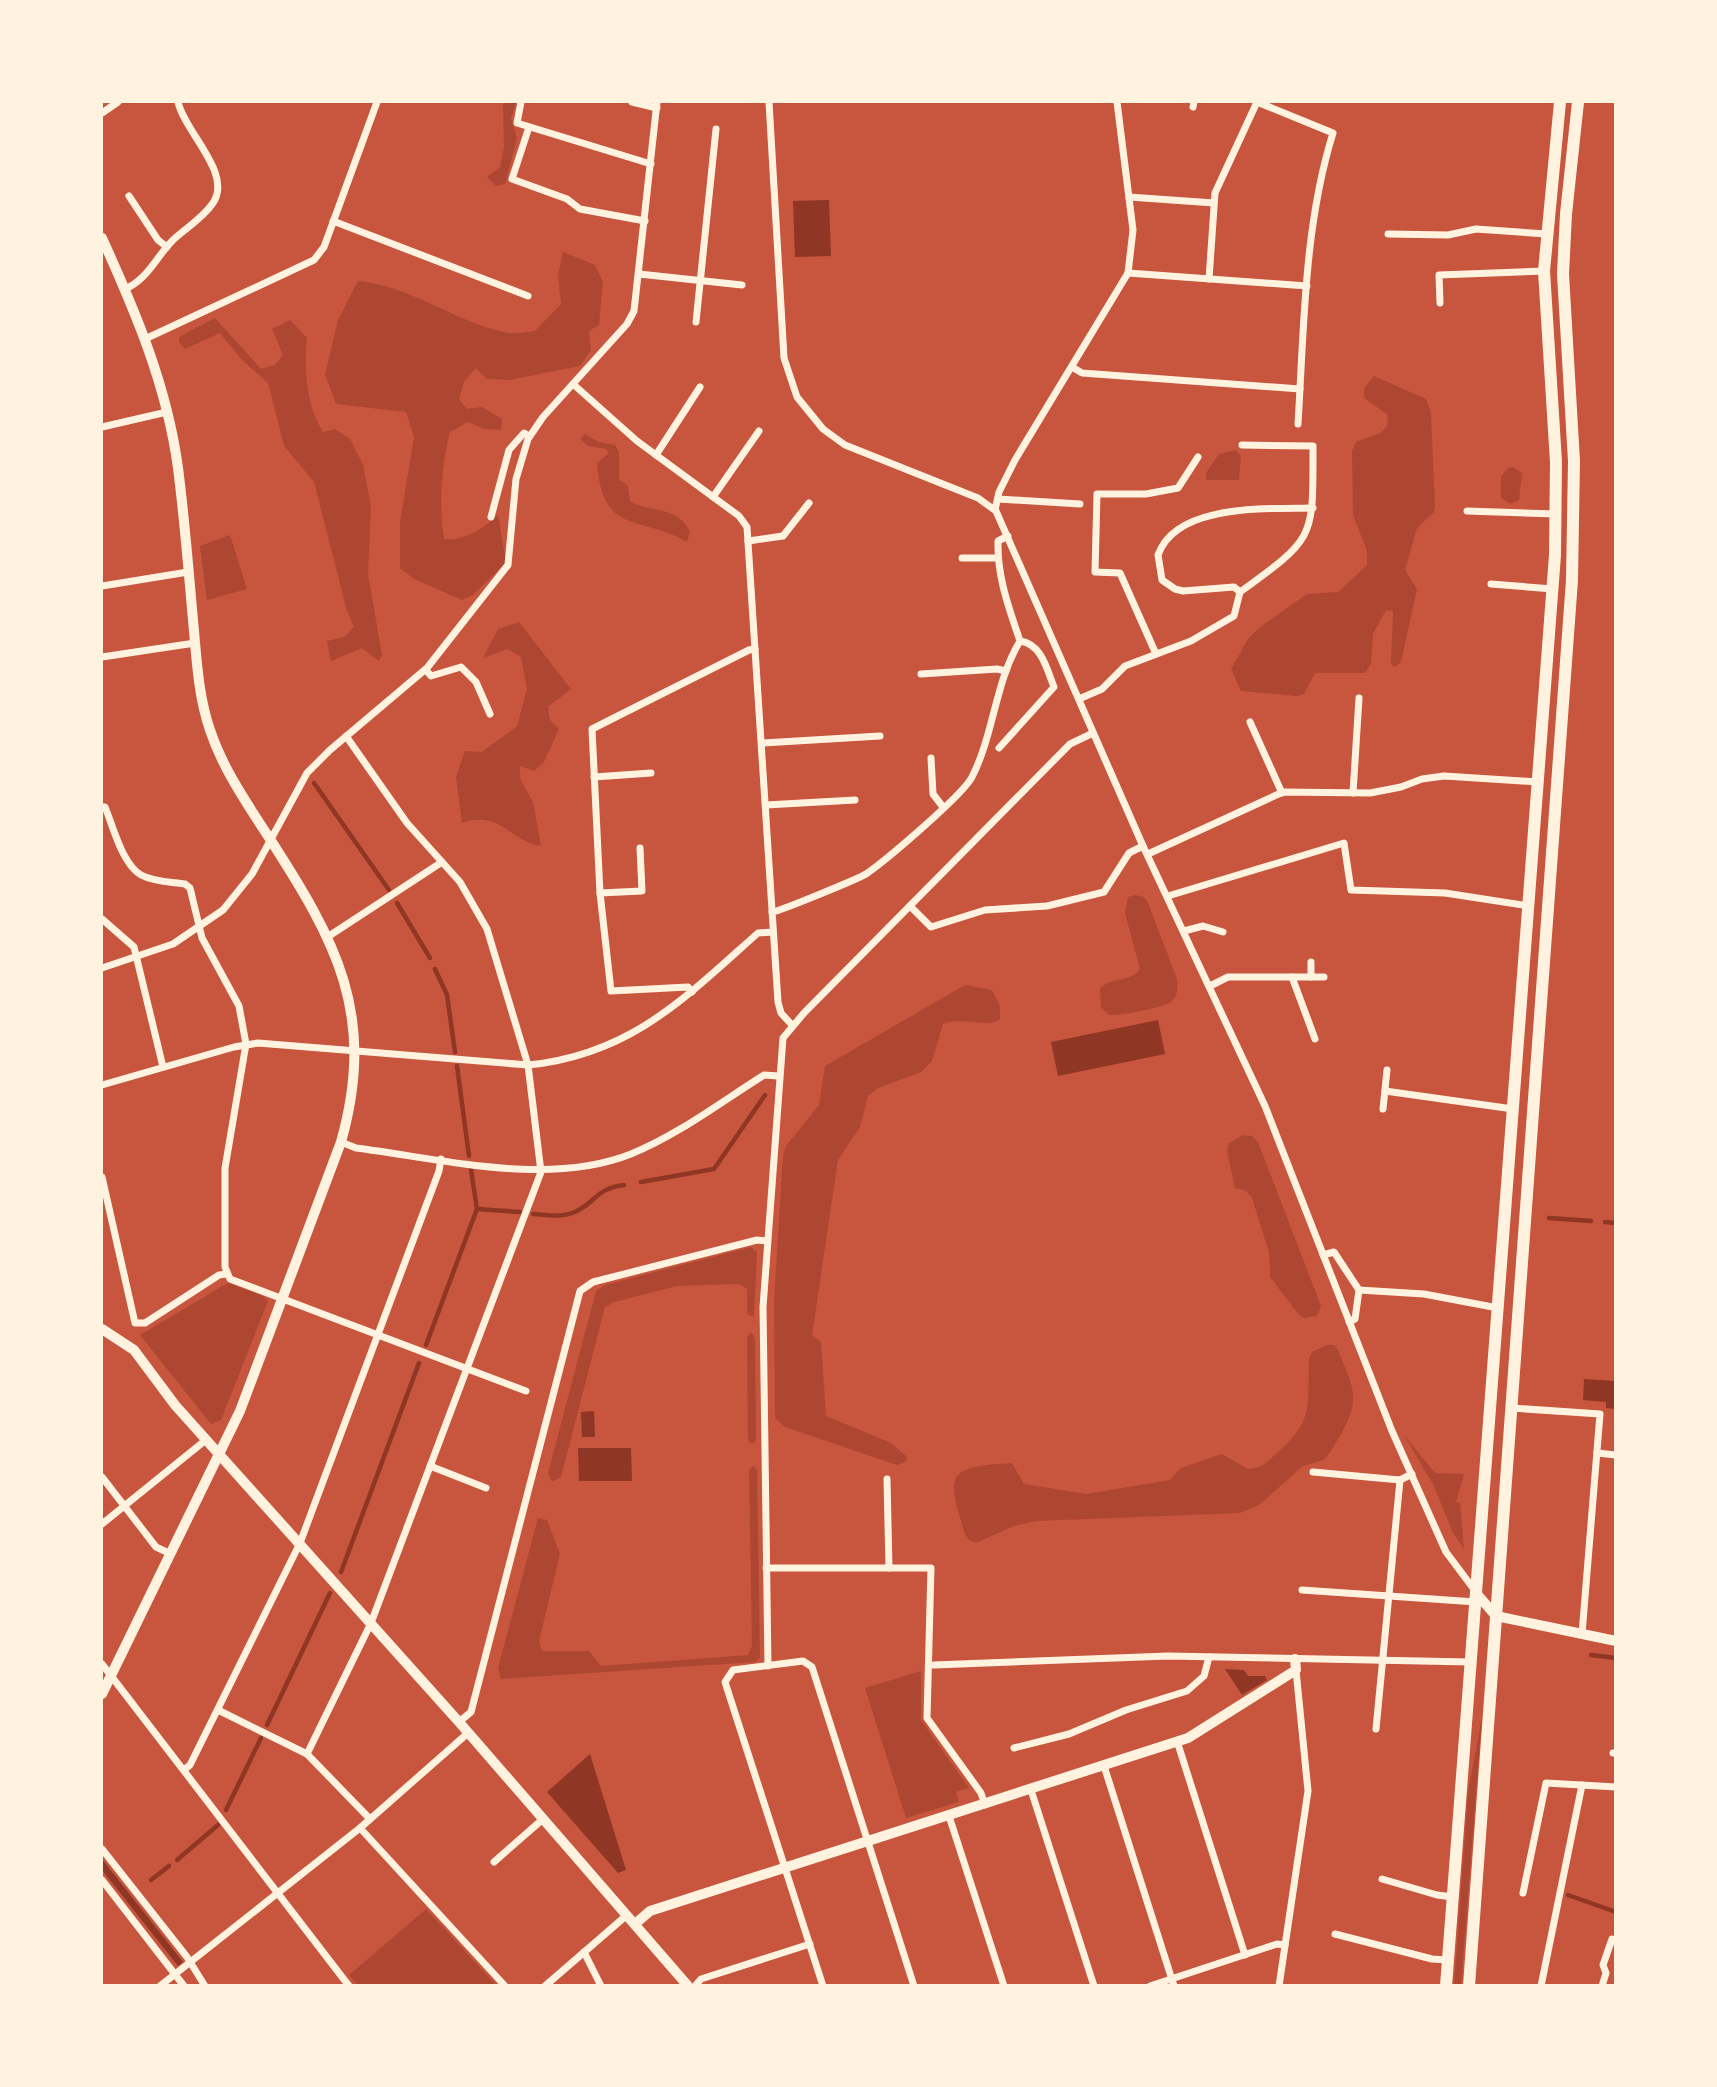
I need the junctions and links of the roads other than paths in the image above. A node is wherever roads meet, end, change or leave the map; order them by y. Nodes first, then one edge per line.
1 (118, 102) edge
2 (178, 102) edge
3 (377, 102) edge
4 (521, 102) edge
5 (632, 102) edge
6 (769, 102) edge
7 (1117, 102) edge
8 (1560, 102) edge
9 (1578, 102) edge
10 (657, 105) edge
11 (102, 113) edge
12 (529, 127) junction
13 (716, 129) dead end
14 (651, 164) junction
15 (129, 195) dead end
16 (1129, 197) junction
17 (1214, 203) junction
18 (333, 220) junction
19 (645, 221) junction
20 (1388, 234) dead end
21 (1546, 234) junction
22 (102, 238) edge
23 (167, 247) junction
24 (1544, 271) junction
25 (1128, 273) junction
26 (639, 274) junction
27 (1209, 279) junction
28 (700, 280) junction
29 (742, 285) dead end
30 (1307, 286) junction
31 (125, 289) junction
32 (528, 296) dead end
33 (1440, 303) dead end
34 (696, 322) dead end
35 (145, 338) junction
36 (1073, 367) junction
37 (573, 384) junction
38 (700, 387) dead end
39 (1300, 389) junction
40 (167, 412) junction
41 (1298, 424) dead end
42 (102, 427) edge
43 (759, 431) dead end
44 (529, 436) junction
45 (1242, 445) dead end
46 (656, 456) junction
47 (1198, 457) dead end
48 (713, 497) junction
49 (998, 499) junction
50 (808, 503) dead end
51 (1080, 504) dead end
52 (1313, 508) junction
53 (995, 510) junction
54 (1467, 511) dead end
55 (1556, 514) junction
56 (491, 517) dead end
57 (1008, 536) junction
58 (748, 541) junction
59 (962, 558) dead end
60 (998, 558) junction
61 (188, 572) junction
62 (1491, 584) dead end
63 (102, 586) edge
64 (1553, 589) junction
65 (1240, 592) junction
66 (1020, 641) junction
67 (195, 643) junction
68 (755, 649) junction
69 (1156, 654) junction
70 (102, 657) edge
71 (426, 670) junction
72 (1006, 671) junction
73 (921, 674) dead end
74 (1359, 698) dead end
75 (1079, 699) junction
76 (490, 714) dead end
77 (1250, 722) dead end
78 (1093, 733) junction
79 (346, 736) junction
80 (880, 736) dead end
81 (763, 743) junction
82 (999, 748) dead end
83 (931, 758) dead end
84 (652, 773) dead end
85 (594, 777) junction
86 (1538, 782) junction
87 (1282, 793) junction
88 (1353, 793) junction
89 (855, 800) dead end
90 (766, 805) junction
91 (102, 807) edge
92 (943, 807) junction
93 (270, 839) junction
94 (1143, 846) junction
95 (640, 848) dead end
96 (1147, 854) junction
97 (442, 862) junction
98 (600, 892) junction
99 (1168, 896) junction
100 (910, 906) junction
101 (1529, 906) junction
102 (772, 912) junction
103 (102, 919) edge
104 (200, 928) junction
105 (1184, 931) junction
106 (773, 932) junction
107 (1223, 932) dead end
108 (329, 936) junction
109 (138, 958) junction
110 (1311, 962) dead end
111 (102, 968) edge
112 (1311, 977) junction
113 (1324, 977) dead end
114 (1292, 978) junction
115 (1210, 986) junction
116 (692, 992) junction
117 (792, 1025) junction
118 (1315, 1039) dead end
119 (246, 1044) junction
120 (355, 1050) junction
121 (528, 1065) junction
122 (163, 1067) junction
123 (1387, 1070) dead end
124 (778, 1076) junction
125 (102, 1085) edge
126 (1385, 1091) junction
127 (1383, 1109) dead end
128 (1513, 1109) junction
129 (341, 1142) junction
130 (441, 1159) junction
131 (541, 1172) junction
132 (102, 1177) edge
133 (766, 1241) junction
134 (1323, 1255) junction
135 (226, 1274) junction
136 (1359, 1290) junction
137 (282, 1298) junction
138 (1498, 1308) junction
139 (1349, 1322) junction
140 (102, 1329) edge
141 (378, 1335) junction
142 (467, 1368) junction
143 (526, 1391) dead end
144 (1511, 1408) junction
145 (207, 1439) junction
146 (220, 1453) junction
147 (1597, 1453) junction
148 (1615, 1455) edge
149 (430, 1466) junction
150 (1313, 1472) dead end
151 (1412, 1474) junction
152 (102, 1477) edge
153 (887, 1479) dead end
154 (1400, 1480) junction
155 (486, 1488) dead end
156 (124, 1506) junction
157 (102, 1524) edge
158 (300, 1543) junction
159 (171, 1554) junction
160 (889, 1568) junction
161 (766, 1569) junction
162 (1302, 1590) dead end
163 (1389, 1595) junction
164 (1476, 1597) junction
165 (1496, 1616) junction
166 (371, 1623) junction
167 (1582, 1634) junction
168 (1615, 1641) edge
169 (1209, 1657) junction
170 (1383, 1659) junction
171 (1471, 1662) junction
172 (102, 1664) edge
173 (934, 1665) dead end
174 (1295, 1665) junction
175 (768, 1666) junction
176 (111, 1675) junction
177 (102, 1694) edge
178 (218, 1710) junction
179 (459, 1722) junction
180 (1376, 1729) dead end
181 (468, 1732) junction
182 (1177, 1741) junction
183 (1014, 1748) dead end
184 (307, 1754) junction
185 (1104, 1766) junction
186 (184, 1770) junction
187 (1582, 1785) junction
188 (1615, 1787) edge
189 (1031, 1790) junction
190 (985, 1805) junction
191 (950, 1816) junction
192 (370, 1819) junction
193 (543, 1819) junction
194 (360, 1828) junction
195 (868, 1842) junction
196 (102, 1849) edge
197 (494, 1862) dead end
198 (785, 1868) junction
199 (1382, 1879) dead end
200 (102, 1880) edge
201 (1523, 1893) dead end
202 (278, 1894) junction
203 (1453, 1897) junction
204 (627, 1915) junction
205 (635, 1924) junction
206 (1335, 1934) dead end
207 (1612, 1939) dead end
208 (810, 1944) junction
209 (1285, 1945) junction
210 (584, 1952) junction
211 (1245, 1955) junction
212 (1448, 1960) junction
213 (190, 1962) junction
214 (175, 1974) junction
215 (1173, 1982) edge
216 (160, 1986) edge
217 (184, 1986) edge
218 (205, 1986) edge
219 (349, 1986) edge
220 (505, 1986) edge
221 (545, 1986) edge
222 (601, 1986) edge
223 (688, 1986) edge
224 (695, 1986) edge
225 (823, 1986) edge
226 (914, 1986) edge
227 (1004, 1986) edge
228 (1094, 1986) edge
229 (1150, 1986) edge
230 (1279, 1986) edge
231 (1446, 1986) edge
232 (1469, 1986) edge
233 (1541, 1986) edge
234 (1602, 1986) edge

1 - 11 street
2 - 23 street
3 - 18 street
4 - 12 street
5 - 10 street
6 - 53 street
7 - 16 street
8 - 21 main road
9 - 144 main road
10 - 14 street
12 - 14 street
12 - 19 street
13 - 28 street
14 - 19 street
15 - 23 street
16 - 17 street
16 - 25 street
17 - 27 street
17 - 30 street
18 - 32 street
18 - 35 street
19 - 26 street
20 - 21 street
21 - 24 main road
22 - 31 street
23 - 31 street
24 - 33 street
24 - 55 main road
25 - 27 street
25 - 36 street
26 - 28 street
26 - 37 street
27 - 30 street
28 - 29 street
28 - 34 street
30 - 39 street
31 - 35 street
35 - 40 street
36 - 39 street
36 - 49 street
37 - 44 street
37 - 46 street
38 - 46 street
39 - 41 street
40 - 42 street
40 - 61 street
43 - 48 street
44 - 56 street
44 - 71 street
45 - 52 street
46 - 48 street
47 - 69 street
48 - 58 street
49 - 51 street
49 - 53 street
50 - 58 street
52 - 65 street
52 - 65 street
53 - 57 street
54 - 55 street
55 - 64 main road
57 - 60 street
57 - 75 street
58 - 68 street
59 - 60 street
60 - 66 street
61 - 63 street
61 - 67 street
62 - 64 street
64 - 86 main road
65 - 69 street
66 - 72 street
66 - 82 street
67 - 70 street
67 - 93 street
68 - 81 street
68 - 85 street
69 - 75 street
71 - 76 street
71 - 79 street
72 - 73 street
72 - 92 street
74 - 88 street
75 - 78 street
77 - 87 street
78 - 94 street
78 - 100 street
79 - 93 street
79 - 97 street
80 - 81 street
81 - 90 street
83 - 92 street
84 - 85 street
85 - 98 street
86 - 88 street
86 - 101 main road
87 - 88 street
87 - 96 street
89 - 90 street
90 - 102 street
91 - 104 street
92 - 102 street
93 - 104 street
93 - 108 street
94 - 96 street
94 - 100 street
95 - 98 street
96 - 99 street
97 - 108 street
97 - 121 street
98 - 116 street
99 - 101 street
99 - 105 street
100 - 117 street
101 - 128 main road
102 - 106 street
103 - 109 street
104 - 109 street
104 - 119 street
105 - 107 street
105 - 115 street
106 - 116 street
106 - 117 street
108 - 120 street
109 - 111 street
109 - 122 street
110 - 112 street
112 - 113 street
112 - 114 street
114 - 115 street
114 - 118 street
115 - 134 street
116 - 121 street
117 - 124 street
119 - 120 street
119 - 122 street
119 - 135 street
120 - 121 street
120 - 129 street
121 - 131 street
122 - 125 street
123 - 126 street
124 - 131 street
124 - 133 street
126 - 127 street
126 - 128 street
128 - 138 main road
129 - 130 street
129 - 137 street
130 - 131 street
130 - 141 street
131 - 142 street
132 - 135 street
133 - 161 street
133 - 179 street
134 - 136 street
134 - 139 street
135 - 137 street
136 - 138 street
136 - 139 street
137 - 141 street
137 - 146 street
138 - 164 main road
139 - 151 street
140 - 145 street
141 - 142 street
141 - 158 street
142 - 143 street
142 - 149 street
144 - 147 street
144 - 165 main road
145 - 146 street
145 - 156 street
146 - 158 street
146 - 159 street
147 - 148 street
147 - 167 street
149 - 155 street
149 - 166 street
150 - 154 street
151 - 154 street
151 - 164 street
152 - 156 street
153 - 160 street
154 - 163 street
156 - 157 street
156 - 159 street
158 - 166 street
158 - 178 street
159 - 176 street
160 - 161 street
160 - 190 street
161 - 175 street
162 - 163 street
163 - 164 street
163 - 170 street
164 - 165 street
164 - 171 main road
165 - 167 street
165 - 232 main road
166 - 179 street
166 - 184 street
167 - 168 street
169 - 173 street
169 - 174 street
169 - 183 street
170 - 171 street
170 - 174 street
170 - 180 street
171 - 203 main road
172 - 176 street
174 - 182 street
174 - 209 street
175 - 195 street
175 - 198 street
176 - 177 street
176 - 186 street
178 - 184 street
178 - 186 street
179 - 181 street
181 - 192 street
181 - 193 street
182 - 185 street
182 - 211 street
184 - 192 street
185 - 189 street
185 - 215 street
186 - 202 street
187 - 188 street
187 - 201 street
187 - 233 street
189 - 190 street
189 - 228 street
190 - 191 street
191 - 195 street
191 - 227 street
192 - 194 street
193 - 197 street
193 - 204 street
194 - 202 street
194 - 220 street
195 - 198 street
195 - 226 street
196 - 213 street
198 - 205 street
198 - 208 street
199 - 203 street
200 - 214 street
202 - 213 street
202 - 219 street
203 - 212 main road
204 - 205 street
204 - 210 street
205 - 223 street
206 - 212 street
207 - 234 street
208 - 224 street
208 - 225 street
209 - 211 street
209 - 230 street
210 - 221 street
210 - 222 street
211 - 215 street
212 - 231 main road
213 - 214 street
213 - 218 street
214 - 216 street
214 - 217 street
215 - 229 street

